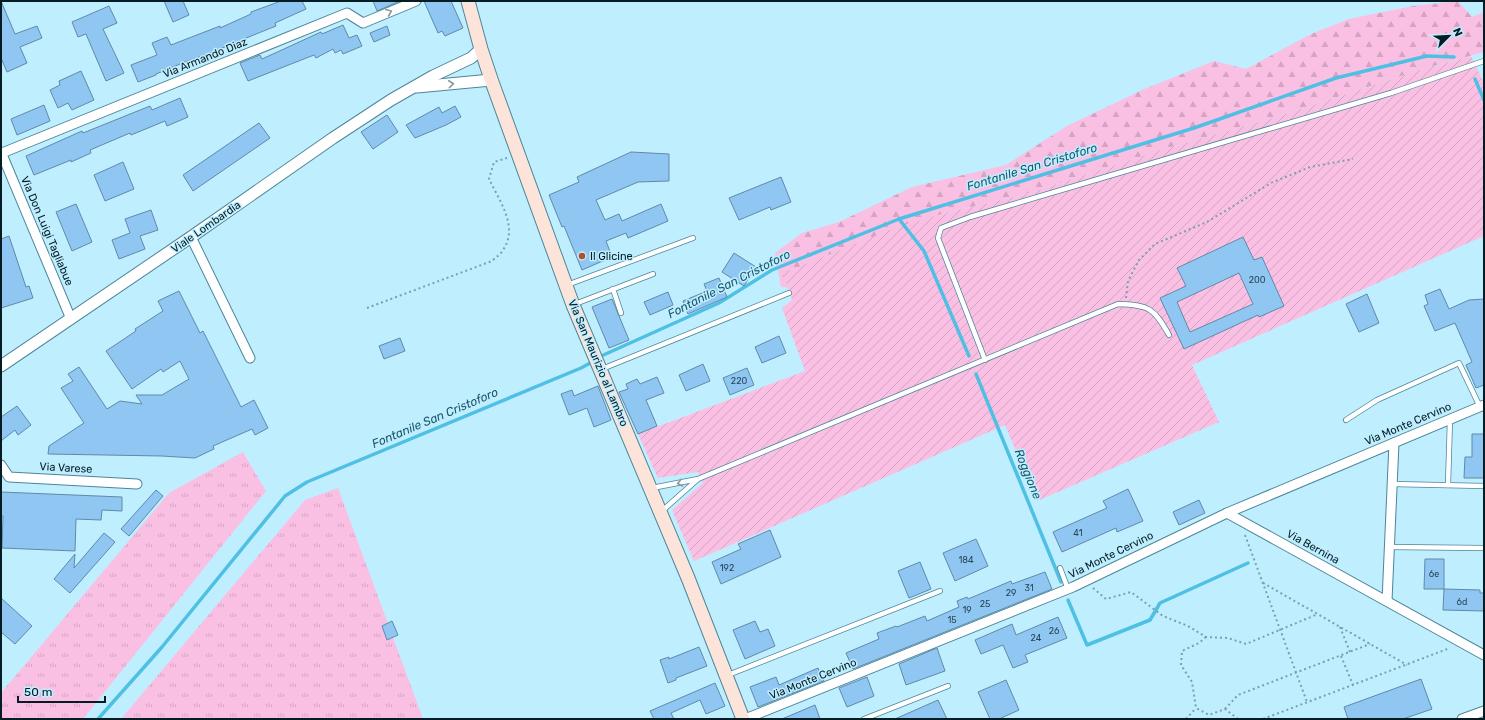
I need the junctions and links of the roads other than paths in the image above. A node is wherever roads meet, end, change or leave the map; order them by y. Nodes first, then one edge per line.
1 (416, 1) edge
2 (468, 1) edge
3 (481, 49) junction
4 (1484, 60) edge
5 (491, 80) junction
6 (412, 88) junction
7 (1, 153) edge
8 (191, 237) junction
9 (693, 238) dead end
10 (653, 274) dead end
11 (566, 285) junction
12 (613, 289) junction
13 (789, 293) dead end
14 (573, 305) junction
15 (621, 313) dead end
16 (71, 319) junction
17 (1170, 335) dead end
18 (250, 358) dead end
19 (985, 360) junction
20 (597, 362) junction
21 (1, 366) edge
22 (1482, 406) edge
23 (1450, 419) junction
24 (1346, 420) dead end
25 (1394, 443) junction
26 (1, 465) edge
27 (698, 479) junction
28 (137, 484) dead end
29 (1392, 484) junction
30 (1448, 485) junction
31 (1484, 486) edge
32 (651, 489) junction
33 (660, 512) junction
34 (1227, 513) junction
35 (1389, 547) junction
36 (1484, 548) edge
37 (1060, 568) dead end
38 (1068, 589) junction
39 (940, 591) dead end
40 (1386, 601) junction
41 (1484, 655) edge
42 (726, 676) junction
43 (948, 686) dead end
44 (1484, 711) edge
45 (744, 719) edge
46 (864, 719) edge
47 (1462, 719) edge

7 -> 1 street, Via Armando Diaz
2 - 3 main road, Via San Maurizio al Lambro
3 - 5 main road, Via San Maurizio al Lambro
3 - 6 street, Viale Lombardia
4 - 19 lane
6 -> 5 street, Viale Lombardia
5 - 11 main road, Via San Maurizio al Lambro
6 - 8 street, Viale Lombardia
7 - 16 street, Via Don Luigi Tagliabue
8 - 16 street, Viale Lombardia
8 - 18 street
9 - 11 lane
10 - 12 lane
11 - 14 main road, Via San Maurizio al Lambro
12 - 14 lane
12 - 15 lane
13 - 20 lane
14 - 20 main road, Via San Maurizio al Lambro
16 - 21 street, Viale Lombardia
17 - 19 lane
19 - 27 lane
20 - 32 main road, Via San Maurizio al Lambro
22 - 23 street, Via Monte Cervino
22 - 24 lane
23 - 25 street, Via Monte Cervino
23 - 30 lane
25 - 29 street
25 - 34 street, Via Monte Cervino
26 - 28 street, Via Varese
27 -> 32 lane
27 - 33 lane
29 - 30 lane
29 - 35 street
30 - 31 lane
32 - 33 main road, Via San Maurizio al Lambro
33 - 42 main road, Via San Maurizio al Lambro
34 - 38 street, Via Monte Cervino
34 - 40 street, Via Bernina
35 - 36 lane
35 - 40 street
37 - 38 lane
38 - 45 street, Via Monte Cervino
39 - 42 lane
40 - 41 street, Via Bernina
42 - 45 main road, Via San Maurizio al Lambro
43 - 46 lane
44 - 47 street

